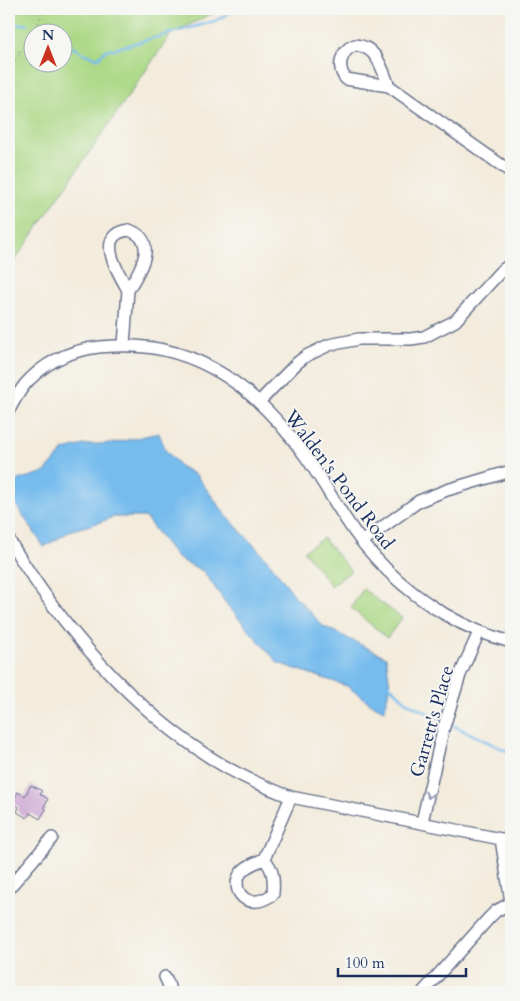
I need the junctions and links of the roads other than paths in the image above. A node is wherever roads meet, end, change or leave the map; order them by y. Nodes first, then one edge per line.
1 (389, 86) junction
2 (511, 172) edge
3 (511, 264) edge
4 (128, 290) junction
5 (124, 345) junction
6 (259, 402) junction
7 (9, 410) edge
8 (511, 471) edge
9 (9, 540) edge
10 (362, 541) junction
11 (479, 632) junction
12 (511, 642) edge
13 (292, 798) junction
14 (422, 822) junction
15 (52, 838) dead end
16 (506, 839) edge
17 (264, 859) dead end
18 (9, 888) edge
19 (511, 903) edge
20 (165, 977) dead end
21 (170, 992) edge
22 (423, 992) edge

1 - 1 street
1 - 2 street
3 - 6 street
4 - 4 street
4 - 5 street
5 - 6 street, Walden's Pond Road
5 - 7 street, Walden's Pond Road
6 - 10 street, Walden's Pond Road
8 - 10 street
9 - 13 street
10 - 11 street, Walden's Pond Road
11 - 12 street, Walden's Pond Road
11 -> 14 street, Garrett's Place
13 - 14 street
13 - 17 street
14 - 16 street
15 - 18 street
16 - 19 street
19 - 22 street
20 - 21 street

